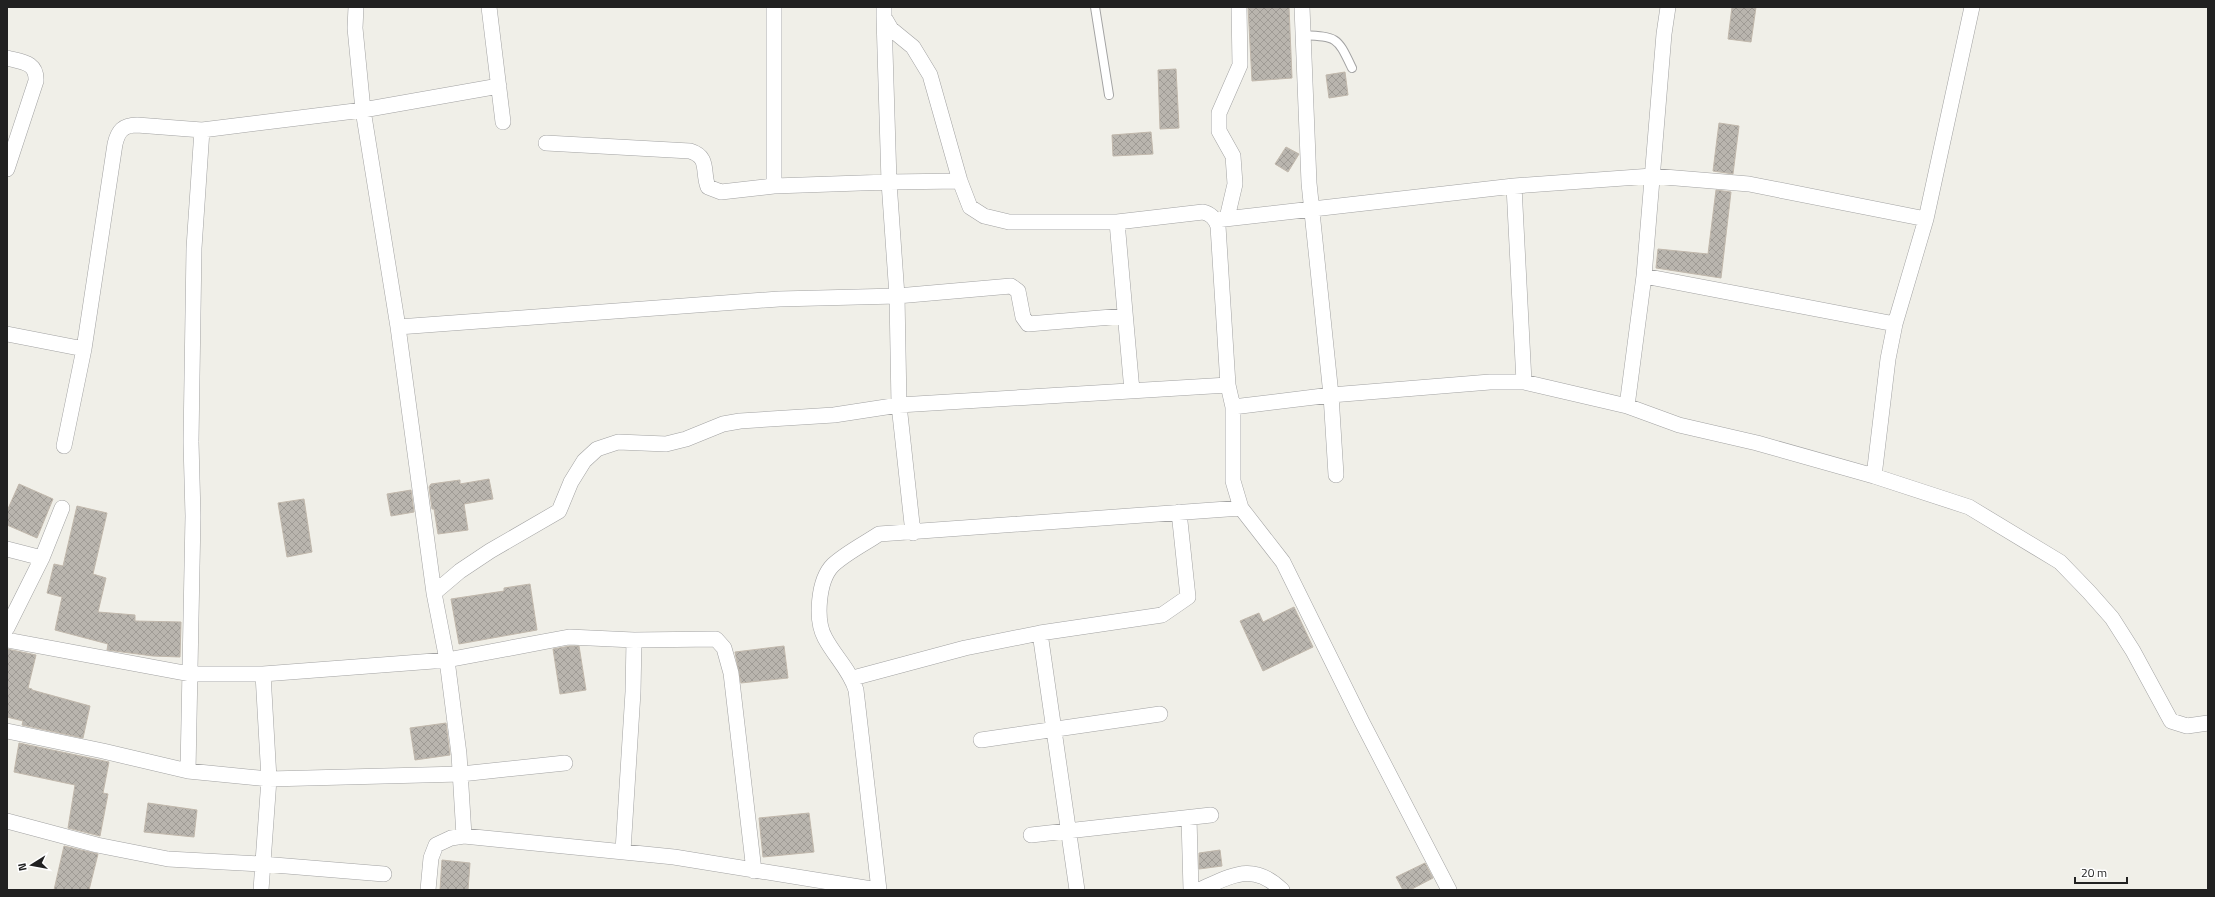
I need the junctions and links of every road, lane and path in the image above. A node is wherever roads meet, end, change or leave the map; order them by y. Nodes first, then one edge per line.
1 (356, 7) edge
2 (489, 7) edge
3 (774, 7) edge
4 (1095, 7) edge
5 (1239, 7) edge
6 (1302, 7) edge
7 (1668, 7) edge
8 (1972, 7) edge
9 (884, 12) edge
10 (1303, 35) junction
11 (7, 58) edge
12 (1352, 68) dead end
13 (499, 86) junction
14 (1109, 95) dead end
15 (364, 110) junction
16 (503, 122) dead end
17 (202, 130) junction
18 (546, 143) dead end
19 (7, 169) edge
20 (1652, 176) junction
21 (960, 181) junction
22 (889, 182) junction
23 (774, 186) junction
24 (1514, 186) junction
25 (1312, 209) junction
26 (1221, 219) junction
27 (1926, 219) junction
28 (1117, 222) junction
29 (1644, 276) junction
30 (897, 296) junction
31 (1124, 316) junction
32 (1895, 324) junction
33 (398, 327) junction
34 (7, 334) edge
35 (84, 349) junction
36 (1524, 382) junction
37 (1228, 384) junction
38 (1132, 392) junction
39 (1331, 396) junction
40 (899, 405) junction
41 (1627, 406) junction
42 (1232, 407) junction
43 (64, 446) dead end
44 (1336, 475) dead end
45 (1874, 476) junction
46 (62, 508) dead end
47 (1241, 508) junction
48 (1179, 512) junction
49 (913, 533) junction
50 (7, 549) edge
51 (42, 558) junction
52 (434, 593) junction
53 (7, 628) edge
54 (1040, 633) junction
55 (7, 640) edge
56 (634, 640) junction
57 (447, 660) junction
58 (190, 674) junction
59 (263, 674) junction
60 (852, 678) junction
61 (1160, 714) dead end
62 (2208, 723) edge
63 (1054, 730) junction
64 (7, 731) edge
65 (981, 740) dead end
66 (565, 762) dead end
67 (188, 771) junction
68 (461, 774) junction
69 (269, 779) junction
70 (1211, 815) dead end
71 (1189, 818) junction
72 (7, 821) edge
73 (1068, 831) junction
74 (1031, 835) dead end
75 (464, 836) junction
76 (623, 851) junction
77 (262, 864) junction
78 (754, 871) junction
79 (384, 874) dead end
80 (261, 890) edge
81 (428, 890) edge
82 (879, 890) edge
83 (1077, 890) edge
84 (1191, 890) edge
85 (1199, 890) edge
86 (1282, 890) edge
87 (1449, 890) edge

1 - 15 street
2 - 13 street
3 - 23 street
4 - 14 lane
5 - 26 street
6 - 10 street
7 - 20 street
8 - 27 street
9 - 21 street
9 - 22 street
10 - 12 lane
10 - 25 street
11 - 19 street
13 - 15 street
13 - 16 street
15 - 17 street
15 - 33 street
17 - 35 street
17 - 58 street
18 - 23 street
20 - 24 street
20 - 27 street
20 - 29 street
21 - 22 street
21 - 28 street
22 - 23 street
22 - 30 street
24 - 25 street
24 - 36 street
25 - 26 street
25 - 39 street
26 - 28 street
26 - 37 street
27 - 32 street
28 - 31 street
29 - 32 street
29 - 41 street
30 - 31 street
30 - 33 street
30 - 40 street
31 - 38 street
32 - 45 street
33 - 52 street
34 - 35 street
35 - 43 street
36 - 39 street
36 - 41 street
37 - 38 street
37 - 42 street
38 - 40 street
39 - 42 street
39 - 44 street
40 - 49 street
40 - 52 street
41 - 45 street
42 - 47 street
45 - 62 street
46 - 51 street
47 - 48 street
47 - 87 street
48 - 49 street
48 - 54 street
49 - 60 street
50 - 51 street
51 - 53 street
52 - 57 street
54 - 60 street
54 - 63 street
55 - 58 street
56 - 57 street
56 - 76 street
56 - 78 street
57 - 59 street
57 - 68 street
58 - 59 street
58 - 67 street
59 - 69 street
60 - 82 street
61 - 63 street
63 - 65 street
63 - 73 street
64 - 67 street
66 - 68 street
67 - 69 street
68 - 69 street
68 - 75 street
69 - 77 street
70 - 71 street
71 - 73 street
71 - 84 street
72 - 77 street
73 - 74 street
73 - 83 street
75 - 76 street
75 - 81 street
76 - 78 street
77 - 79 street
77 - 80 street
78 - 82 street
85 - 86 street

